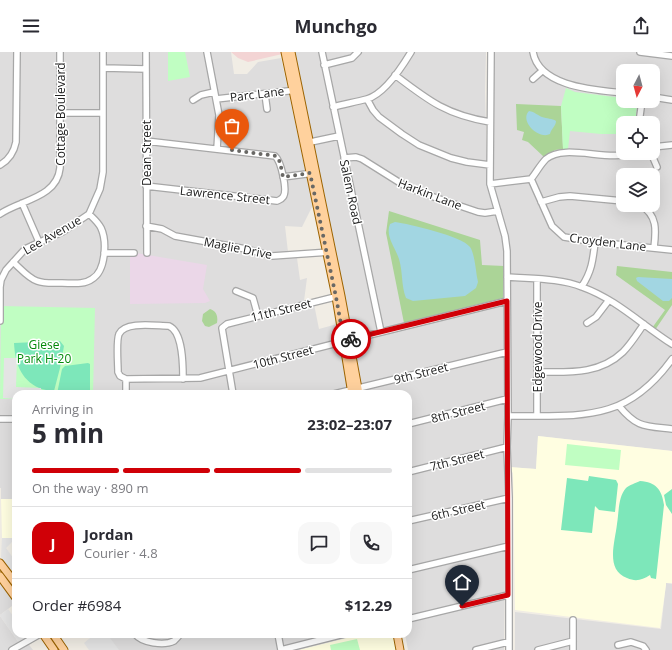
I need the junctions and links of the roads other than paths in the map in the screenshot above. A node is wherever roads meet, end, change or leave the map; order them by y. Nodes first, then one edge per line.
1 (17, 52) edge
2 (60, 52) edge
3 (103, 52) edge
4 (146, 52) edge
5 (207, 52) edge
6 (285, 52) edge
7 (291, 52) edge
8 (322, 52) edge
9 (358, 52) edge
10 (411, 52) edge
11 (491, 52) edge
12 (533, 52) edge
13 (640, 52) edge
14 (672, 56) edge
15 (324, 64) junction
16 (103, 68) junction
17 (146, 69) junction
18 (542, 71) junction
19 (395, 75) junction
20 (533, 80) dead end
21 (296, 90) junction
22 (214, 92) junction
23 (616, 92) edge
24 (265, 94) junction
25 (660, 98) edge
26 (216, 99) junction
27 (367, 99) junction
28 (193, 100) dead end
29 (672, 100) edge
30 (333, 107) junction
31 (266, 109) dead end
32 (60, 113) junction
33 (103, 113) junction
34 (490, 122) junction
35 (339, 136) junction
36 (146, 141) junction
37 (307, 143) junction
38 (672, 145) edge
39 (660, 146) edge
40 (217, 149) junction
41 (616, 156) edge
42 (344, 158) junction
43 (654, 160) edge
44 (0, 165) edge
45 (490, 165) junction
46 (657, 167) dead end
47 (313, 173) junction
48 (283, 177) junction
49 (531, 179) junction
50 (490, 184) junction
51 (146, 186) junction
52 (616, 200) edge
53 (542, 202) junction
54 (22, 203) junction
55 (498, 211) junction
56 (649, 212) edge
57 (0, 214) edge
58 (88, 214) junction
59 (146, 226) junction
60 (39, 242) junction
61 (595, 242) junction
62 (654, 248) junction
63 (672, 250) edge
64 (329, 252) junction
65 (104, 253) junction
66 (134, 253) dead end
67 (146, 253) dead end
68 (13, 262) junction
69 (507, 277) junction
70 (537, 279) junction
71 (582, 286) junction
72 (236, 291) dead end
73 (338, 296) junction
74 (609, 300) junction
75 (507, 301) junction
76 (258, 316) junction
77 (0, 321) edge
78 (587, 323) dead end
79 (644, 324) junction
80 (380, 332) junction
81 (346, 340) junction
82 (672, 344) edge
83 (507, 352) junction
84 (672, 360) edge
85 (229, 371) junction
86 (538, 372) junction
87 (126, 379) junction
88 (183, 379) junction
89 (126, 390) edge
90 (232, 390) edge
91 (355, 390) edge
92 (359, 390) edge
93 (507, 400) junction
94 (619, 406) junction
95 (537, 415) junction
96 (508, 416) junction
97 (0, 419) edge
98 (12, 419) edge
99 (412, 423) edge
100 (672, 429) edge
101 (507, 447) junction
102 (412, 471) edge
103 (509, 498) junction
104 (412, 520) edge
105 (509, 546) junction
106 (0, 563) edge
107 (412, 569) edge
108 (12, 579) edge
109 (1, 580) edge
110 (12, 593) edge
111 (508, 595) junction
112 (412, 618) edge
113 (573, 620) dead end
114 (34, 638) edge
115 (44, 638) edge
116 (56, 638) edge
117 (138, 638) edge
118 (177, 638) edge
119 (279, 638) edge
120 (328, 638) edge
121 (398, 638) edge
122 (573, 641) junction
123 (508, 642) junction
124 (618, 645) dead end
125 (12, 650) edge
126 (54, 650) edge
127 (64, 650) edge
128 (281, 650) edge
129 (400, 650) edge
130 (476, 650) edge
131 (508, 650) edge
132 (538, 650) edge
133 (573, 650) edge
134 (646, 650) edge

1 - 44 street
2 - 32 street, Cottage Boulevard
3 - 16 street, Lee Avenue
4 - 17 street, Dean Street
5 - 22 street
6 - 21 main road
7 - 21 main road
8 - 15 street, Salem Road
9 - 15 street
10 - 19 street
11 - 34 street
12 - 18 street
13 - 14 street
15 - 30 street, Salem Road
16 - 17 street
16 - 33 street, Lee Avenue
17 - 36 street, Dean Street
18 - 20 street
18 - 23 street
19 - 27 street
19 - 34 street
21 - 24 street, Parc Lane
21 - 37 main road
22 - 26 street
22 - 28 street
24 - 26 street, Parc Lane
24 - 31 street
25 - 29 street
26 - 40 street
27 - 30 street
27 - 45 street
30 - 35 street, Salem Road
32 - 33 street
32 - 54 street, Cottage Boulevard
33 - 58 street, Lee Avenue
34 - 45 street
35 - 37 street
35 - 42 street, Salem Road
36 - 40 street
36 - 51 street, Dean Street
37 - 47 main road
38 - 39 street
40 - 48 street
41 - 49 street
42 - 55 street, Harkin Lane
42 - 80 street, Salem Road
43 - 46 street
45 - 50 street
47 - 48 street
47 - 64 main road
48 - 51 street, Lawrence Street
49 - 50 street
49 - 53 street, Croyden Lane
50 - 55 street
51 - 59 street, Dean Street
52 - 53 street
53 - 61 street, Croyden Lane
54 - 57 street, Cottage Boulevard
54 - 60 street
55 - 69 street
56 - 62 street
58 - 60 street, Lee Avenue
58 - 65 street
59 - 64 street, Maglie Drive
59 - 67 street, Dean Street
60 - 68 street, Lee Avenue
61 - 62 street, Croyden Lane
61 - 71 street
62 - 63 street, Croyden Lane
64 - 73 main road
65 - 66 street
65 - 68 street
68 - 77 street, Lee Avenue
69 - 70 street
69 - 75 street
70 - 71 street
70 - 86 street, Edgewood Drive
71 - 74 street
72 - 76 street
73 - 76 street, 11th Street
73 - 81 main road
74 - 78 street
74 - 79 street
75 - 80 street, 10th Street
75 - 83 street
76 - 85 street, 11th Street
79 - 82 street
79 - 86 street
80 - 81 street, 10th Street
81 - 85 street, 10th Street
81 - 91 main road
83 - 92 street, 9th Street
83 - 93 street
84 - 94 street
85 - 88 street, 10th Street
85 - 90 street
86 - 95 street, Edgewood Drive
87 - 88 street, 10th Street
87 - 88 street
87 - 89 street
93 - 96 street
93 - 99 street, 8th Street
94 - 95 street
94 - 100 street
95 - 96 street
96 - 101 street
97 - 98 street
101 - 102 street, 7th Street
101 - 103 street
103 - 104 street, 6th Street
103 - 105 street
105 - 107 street
105 - 111 street
106 - 108 main road
109 - 110 main road
111 - 112 street
111 - 123 street
113 - 122 street
114 - 125 street
115 - 126 main road
116 - 127 main road
117 - 118 street
119 - 128 street
120 - 128 street
121 - 129 main road
122 - 132 street
122 - 133 street
123 - 130 street
123 - 131 street
124 - 134 street

